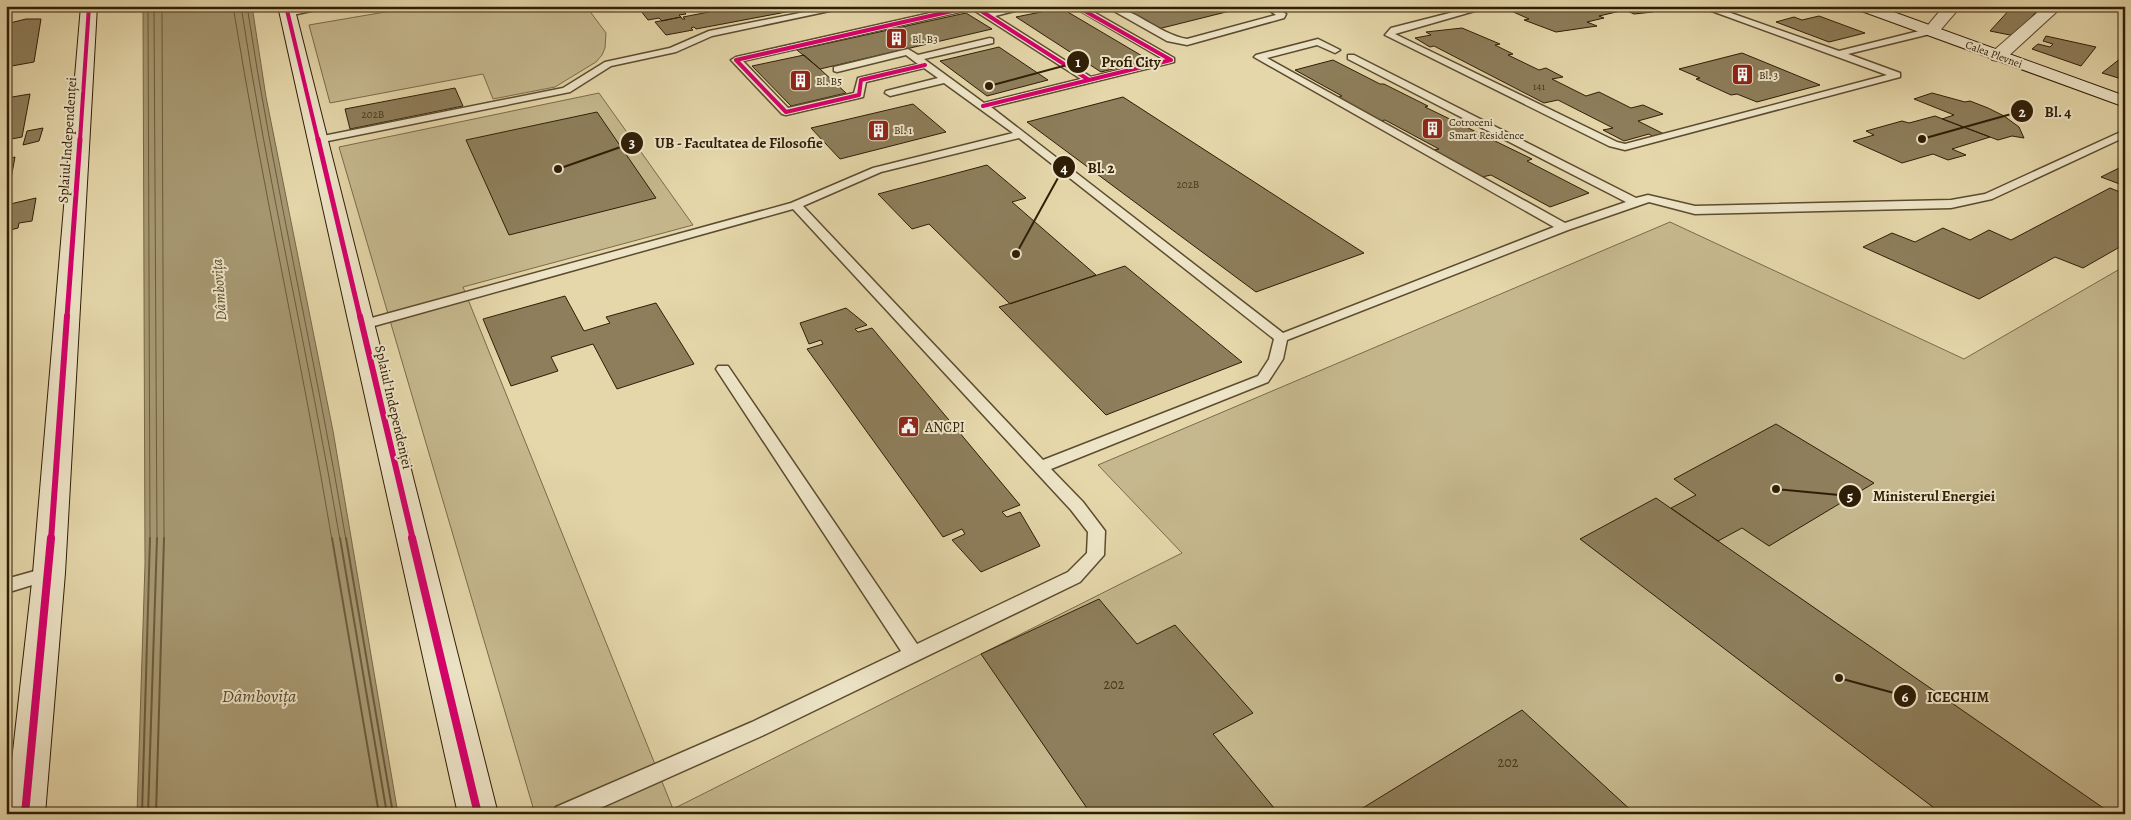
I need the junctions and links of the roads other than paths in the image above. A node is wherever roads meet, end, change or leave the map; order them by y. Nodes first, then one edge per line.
1 (12, 6) edge
2 (89, 6) edge
3 (330, 6) edge
4 (849, 6) edge
5 (1030, 6) edge
6 (1076, 6) edge
7 (1109, 6) edge
8 (1267, 6) edge
9 (1488, 6) edge
10 (1702, 6) edge
11 (1862, 6) edge
12 (1953, 6) edge
13 (2055, 6) edge
14 (6, 7) edge
15 (975, 7) edge
16 (287, 10) edge
17 (989, 16) junction
18 (1931, 31) junction
19 (990, 41) dead end
20 (1334, 50) dead end
21 (1840, 53) junction
22 (1998, 56) junction
23 (1350, 57) dead end
24 (916, 58) junction
25 (926, 65) junction
26 (837, 69) dead end
27 (946, 80) junction
28 (1089, 80) junction
29 (890, 93) dead end
30 (2125, 102) edge
31 (983, 106) junction
32 (2125, 133) edge
33 (1021, 134) junction
34 (318, 140) junction
35 (1635, 202) junction
36 (796, 205) junction
37 (1564, 227) junction
38 (362, 325) junction
39 (1281, 338) junction
40 (723, 369) dead end
41 (1040, 467) junction
42 (50, 573) junction
43 (6, 586) edge
44 (913, 654) junction
45 (25, 814) edge
46 (478, 814) edge
47 (564, 814) edge

1 - 14 lane
2 - 42 main road, Splaiul Independenței
3 - 16 lane
4 - 34 lane
5 - 17 lane
6 - 28 lane
7 - 8 lane
9 - 21 lane
10 - 21 lane
11 - 18 main road, Calea Plevnei
12 - 18 main road
13 - 22 main road
15 - 17 lane
15 - 25 lane
16 - 34 main road, Splaiul Independenței
17 - 28 lane
18 - 21 lane
18 - 22 main road, Calea Plevnei
19 - 24 lane
20 - 37 lane
22 - 30 main road, Calea Plevnei
23 - 35 lane
24 - 25 lane
24 - 26 lane
25 - 27 lane
27 - 29 lane
27 - 31 lane
28 - 31 lane
31 - 33 lane
32 - 35 lane
33 - 36 lane
33 - 39 lane
34 - 38 main road, Splaiul Independenței
35 - 37 lane
36 - 38 lane
36 - 41 lane
37 - 39 lane
38 - 46 main road, Splaiul Independenței
39 - 41 lane
40 - 44 lane
41 - 44 lane
42 - 43 lane
42 - 45 main road, Splaiul Independenței
44 - 47 lane

